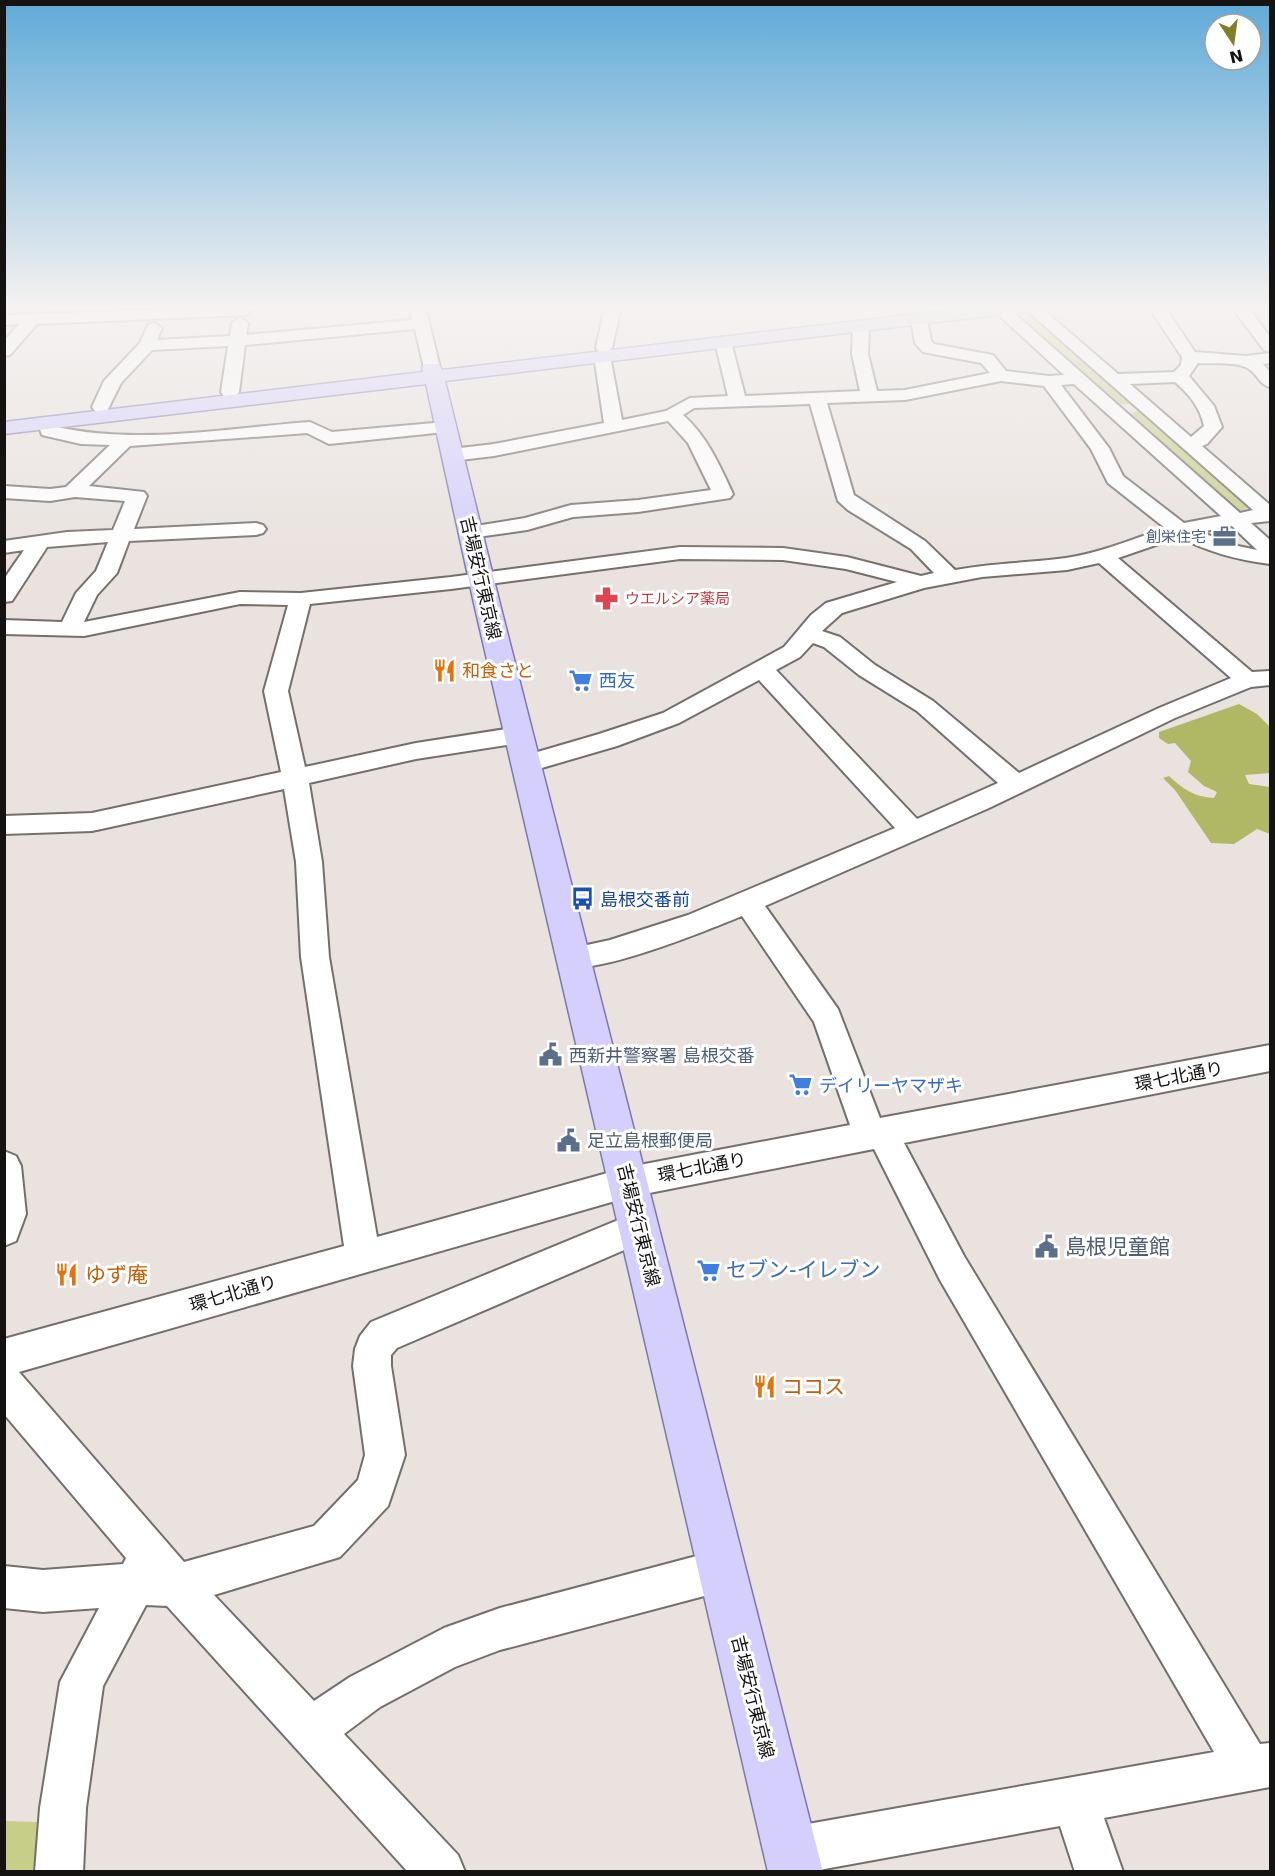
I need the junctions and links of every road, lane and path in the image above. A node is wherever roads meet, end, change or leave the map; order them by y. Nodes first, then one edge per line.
1 (107, 394) edge
2 (230, 394) edge
3 (257, 394) edge
4 (438, 394) edge
5 (609, 394) edge
6 (736, 394) edge
7 (912, 394) edge
8 (1059, 394) edge
9 (1093, 394) edge
10 (1131, 394) edge
11 (1196, 394) edge
12 (870, 396) joint
13 (229, 397) junction
14 (818, 399) junction
15 (738, 401) junction
16 (1141, 402) junction
17 (101, 407) junction
18 (1111, 409) junction
19 (672, 415) junction
20 (4, 419) edge
21 (47, 423) junction
22 (445, 427) junction
23 (4, 428) edge
24 (614, 428) junction
25 (222, 434) junction
26 (125, 441) junction
27 (1190, 444) junction
28 (452, 455) junction
29 (73, 490) junction
30 (4, 492) edge
31 (1270, 514) edge
32 (1235, 520) junction
33 (256, 530) dead end
34 (1180, 530) junction
35 (470, 532) junction
36 (120, 534) junction
37 (40, 542) junction
38 (4, 547) edge
39 (1270, 550) edge
40 (1103, 556) junction
41 (1270, 558) edge
42 (950, 577) junction
43 (481, 579) junction
44 (921, 582) junction
45 (4, 597) edge
46 (301, 599) junction
47 (4, 627) edge
48 (70, 629) junction
49 (809, 634) junction
50 (762, 669) junction
51 (1259, 679) edge
52 (519, 735) junction
53 (526, 764) junction
54 (295, 778) junction
55 (1015, 784) junction
56 (4, 825) edge
57 (913, 831) junction
58 (748, 902) junction
59 (574, 958) junction
60 (1270, 1058) edge
61 (876, 1133) junction
62 (4, 1166) edge
63 (629, 1182) junction
64 (640, 1227) junction
65 (4, 1230) edge
66 (363, 1256) junction
67 (4, 1358) edge
68 (4, 1384) edge
69 (723, 1570) junction
70 (154, 1575) junction
71 (4, 1587) edge
72 (311, 1730) junction
73 (1260, 1767) edge
74 (1075, 1799) junction
75 (793, 1862) edge
76 (59, 1872) edge
77 (441, 1872) edge
78 (1099, 1872) edge

1 - 17 street
2 - 13 street
3 - 13 main road
4 - 22 main road, 吉場安行東京線
5 - 24 street
6 - 15 street
7 - 12 street
8 - 34 street
9 - 18 street
10 - 16 street
11 - 27 street
12 - 14 street
13 - 17 main road
13 - 21 main road
13 - 25 street
14 - 15 street
14 - 42 street
15 - 19 street
16 - 18 street
16 - 27 street
17 - 20 main road
18 - 32 street
19 - 24 street
19 - 35 street
21 - 23 main road
21 - 26 street
22 - 25 street
22 - 28 main road, 吉場安行東京線
24 - 28 street
25 - 26 street
26 - 29 street
27 - 31 street
28 - 35 main road, 吉場安行東京線
29 - 30 street
29 - 36 street
31 - 32 street
32 - 34 street
32 - 39 street
33 - 36 street
34 - 40 street
34 - 41 street
35 - 43 main road, 吉場安行東京線
36 - 37 street
36 - 48 street
37 - 38 street
37 - 45 street
40 - 42 street
40 - 51 street
42 - 44 street
43 - 44 street
43 - 46 street
43 - 52 main road, 吉場安行東京線
44 - 49 street
46 - 48 street
46 - 54 street
47 - 48 street
49 - 50 street
49 - 55 street
50 - 53 street
50 - 57 street
51 - 55 street
52 - 53 main road, 吉場安行東京線
52 - 54 street
53 - 59 main road, 吉場安行東京線
54 - 56 street
54 - 66 street
55 - 57 street
57 - 58 street
58 - 59 street
58 - 61 street
59 - 63 main road, 吉場安行東京線
60 - 61 street, 環七北通り
61 - 63 street, 環七北通り
61 - 73 street
62 - 65 street
63 - 64 main road, 吉場安行東京線
63 - 66 street, 環七北通り
64 - 69 main road, 吉場安行東京線
64 - 70 street
66 - 67 street, 環七北通り
68 - 70 street
69 - 72 street
69 - 75 main road, 吉場安行東京線
70 - 71 street
70 - 72 street
70 - 76 street
72 - 77 street
73 - 74 street
74 - 75 street
74 - 78 street

